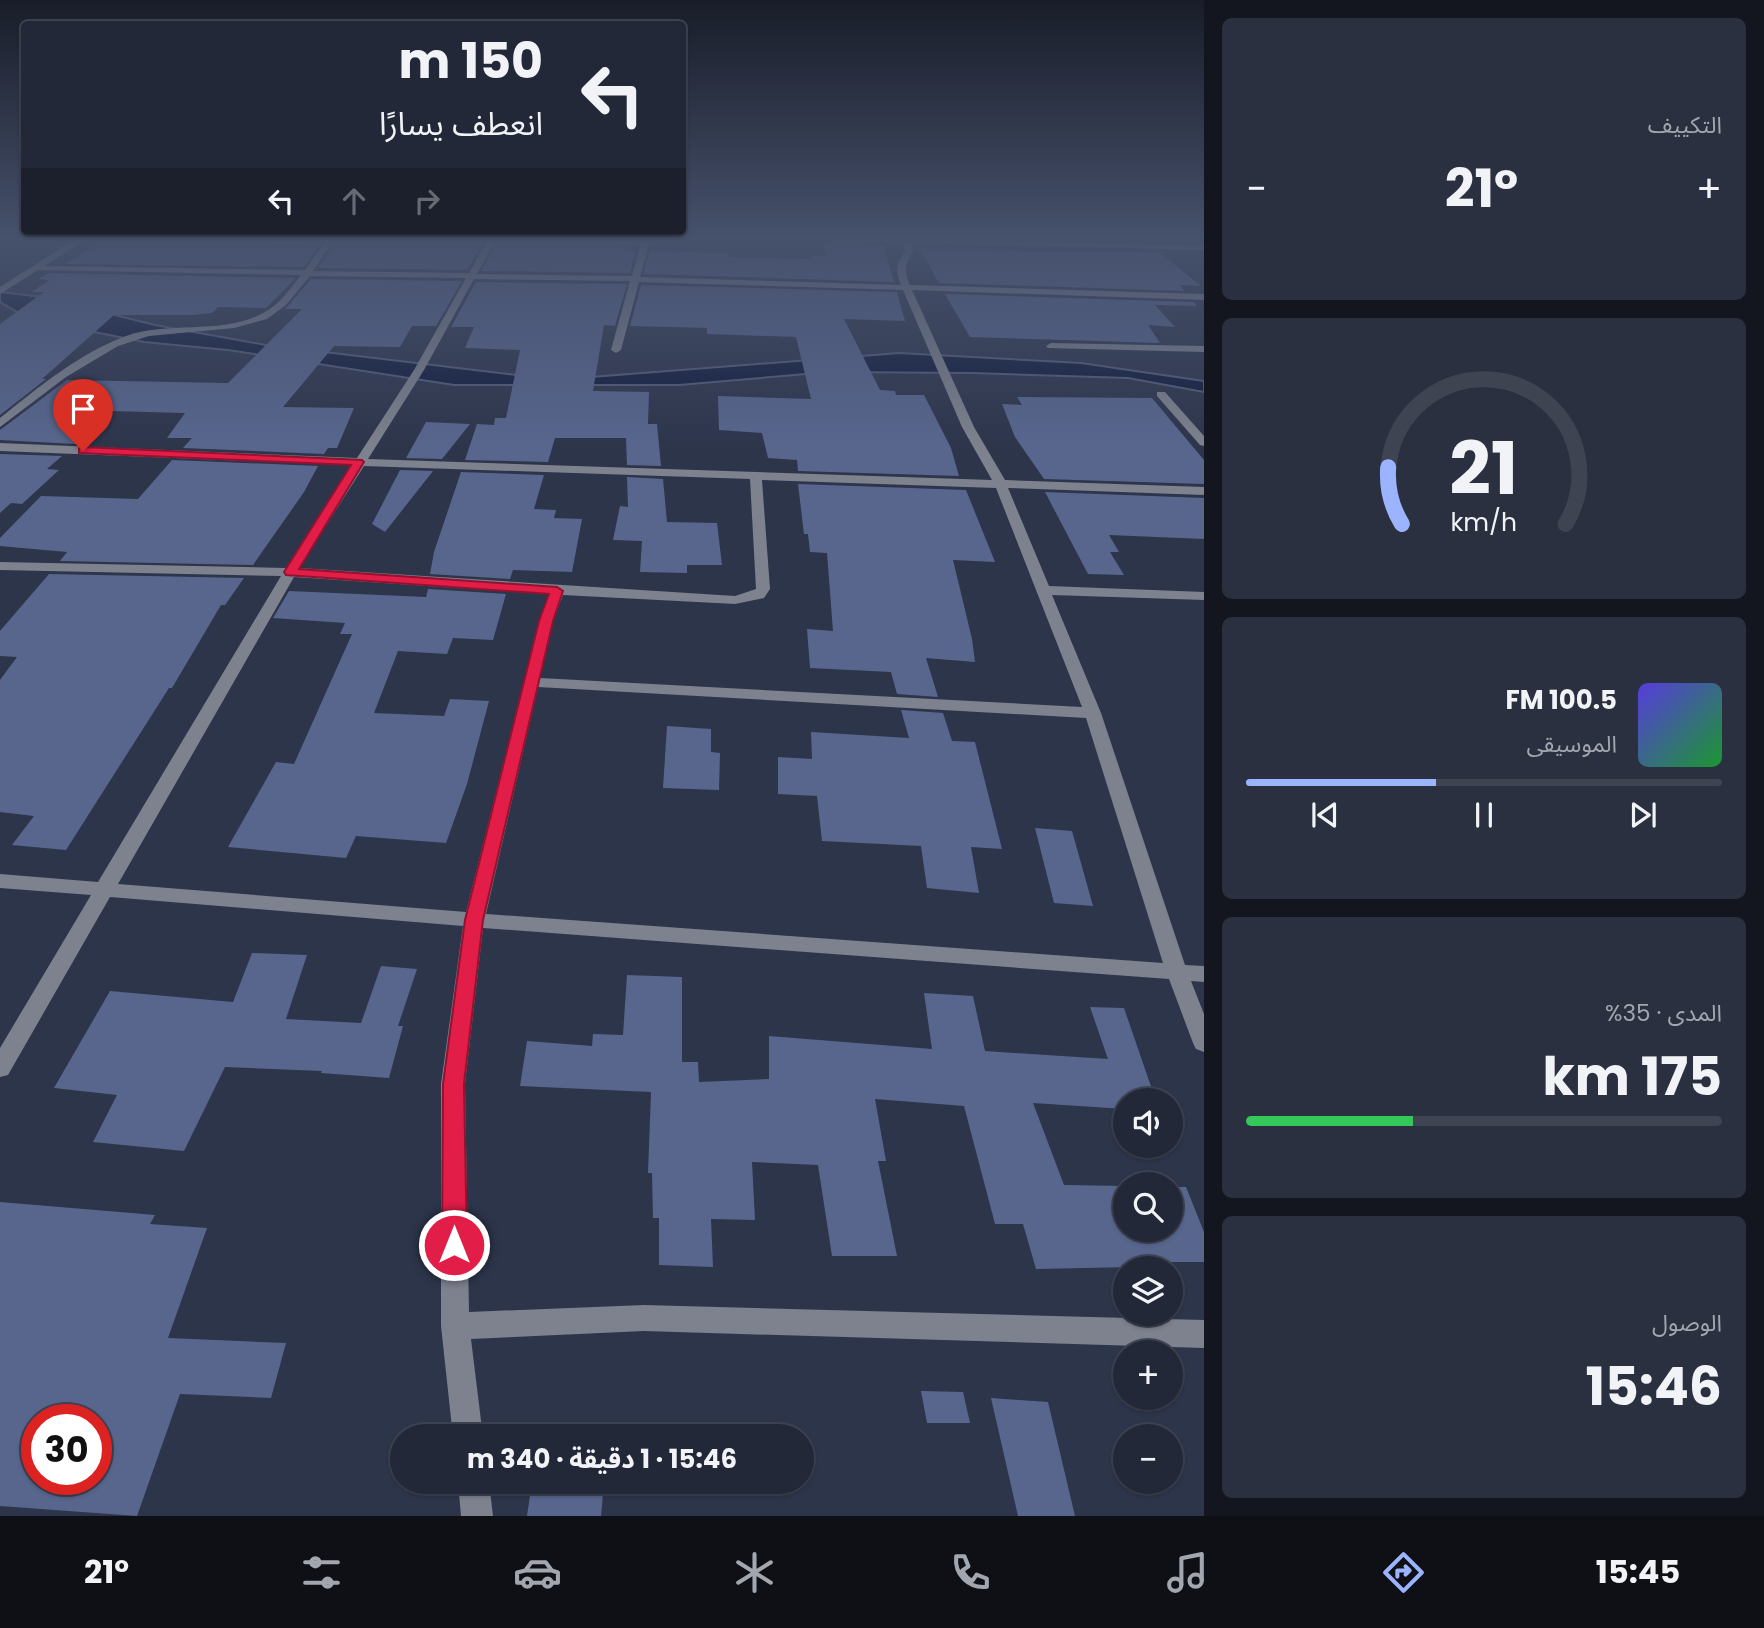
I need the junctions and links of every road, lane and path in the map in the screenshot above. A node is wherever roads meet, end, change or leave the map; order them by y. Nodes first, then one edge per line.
1 (277, 307) edge
2 (455, 307) edge
3 (627, 307) edge
4 (915, 307) edge
5 (1051, 346) dead end
6 (1204, 349) edge
7 (616, 350) dead end
8 (1161, 394) dead end
9 (0, 424) edge
10 (1204, 443) edge
11 (0, 447) edge
12 (358, 462) junction
13 (756, 475) junction
14 (1000, 483) junction
15 (1204, 491) edge
16 (0, 566) edge
17 (290, 572) junction
18 (1044, 590) junction
19 (557, 591) junction
20 (1204, 596) edge
21 (531, 682) junction
22 (1093, 713) junction
23 (0, 881) edge
24 (107, 888) junction
25 (474, 920) junction
26 (1177, 972) junction
27 (1204, 974) edge
28 (1204, 1043) edge
29 (0, 1068) edge
30 (455, 1326) junction
31 (1204, 1334) edge
32 (466, 1424) edge
33 (474, 1494) edge
34 (477, 1516) edge

1 - 9 street
2 - 12 street
3 - 7 street
4 - 14 street
5 - 6 street
8 - 10 street
11 - 12 street
12 - 13 street
12 - 17 street
13 - 14 street
13 - 19 street
14 - 15 street
14 - 18 street
16 - 17 street
17 - 19 street
17 - 24 street
18 - 20 street
18 - 22 street
19 - 21 street
21 - 22 street
21 - 25 street
22 - 26 street
23 - 24 street
24 - 25 street
24 - 29 street
25 - 26 street
25 - 30 street
26 - 27 street
26 - 28 street
30 - 31 street
30 - 32 street
33 - 34 street

